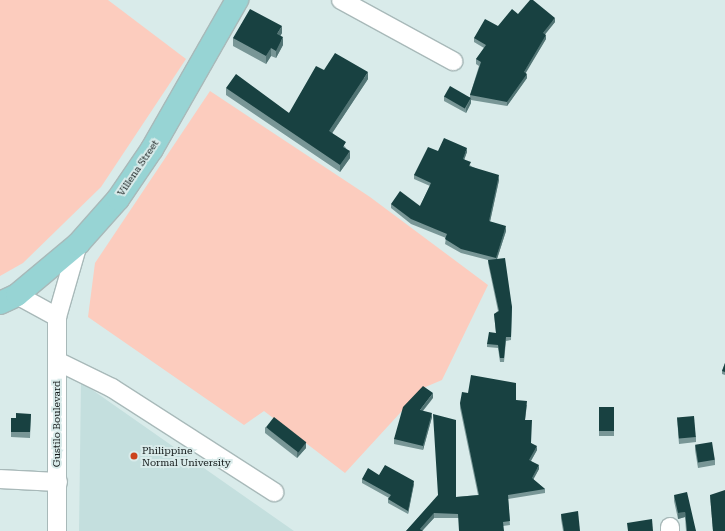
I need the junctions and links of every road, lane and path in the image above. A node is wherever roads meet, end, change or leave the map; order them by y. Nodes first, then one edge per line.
1 (237, 0) edge
2 (341, 0) edge
3 (453, 61) dead end
4 (78, 244) junction
5 (8, 299) edge
6 (57, 317) junction
7 (57, 361) junction
8 (0, 479) edge
9 (58, 482) junction
10 (274, 492) dead end
11 (57, 531) edge

1 - 4 main road, Villena Street
2 - 3 street
4 - 5 main road, Villena Street
4 - 6 street, Gustilo Boulevard
5 - 6 street
6 - 7 street, Gustilo Boulevard
7 - 9 street, Gustilo Boulevard
7 - 10 street
8 - 9 street
9 - 11 street, Gustilo Boulevard

